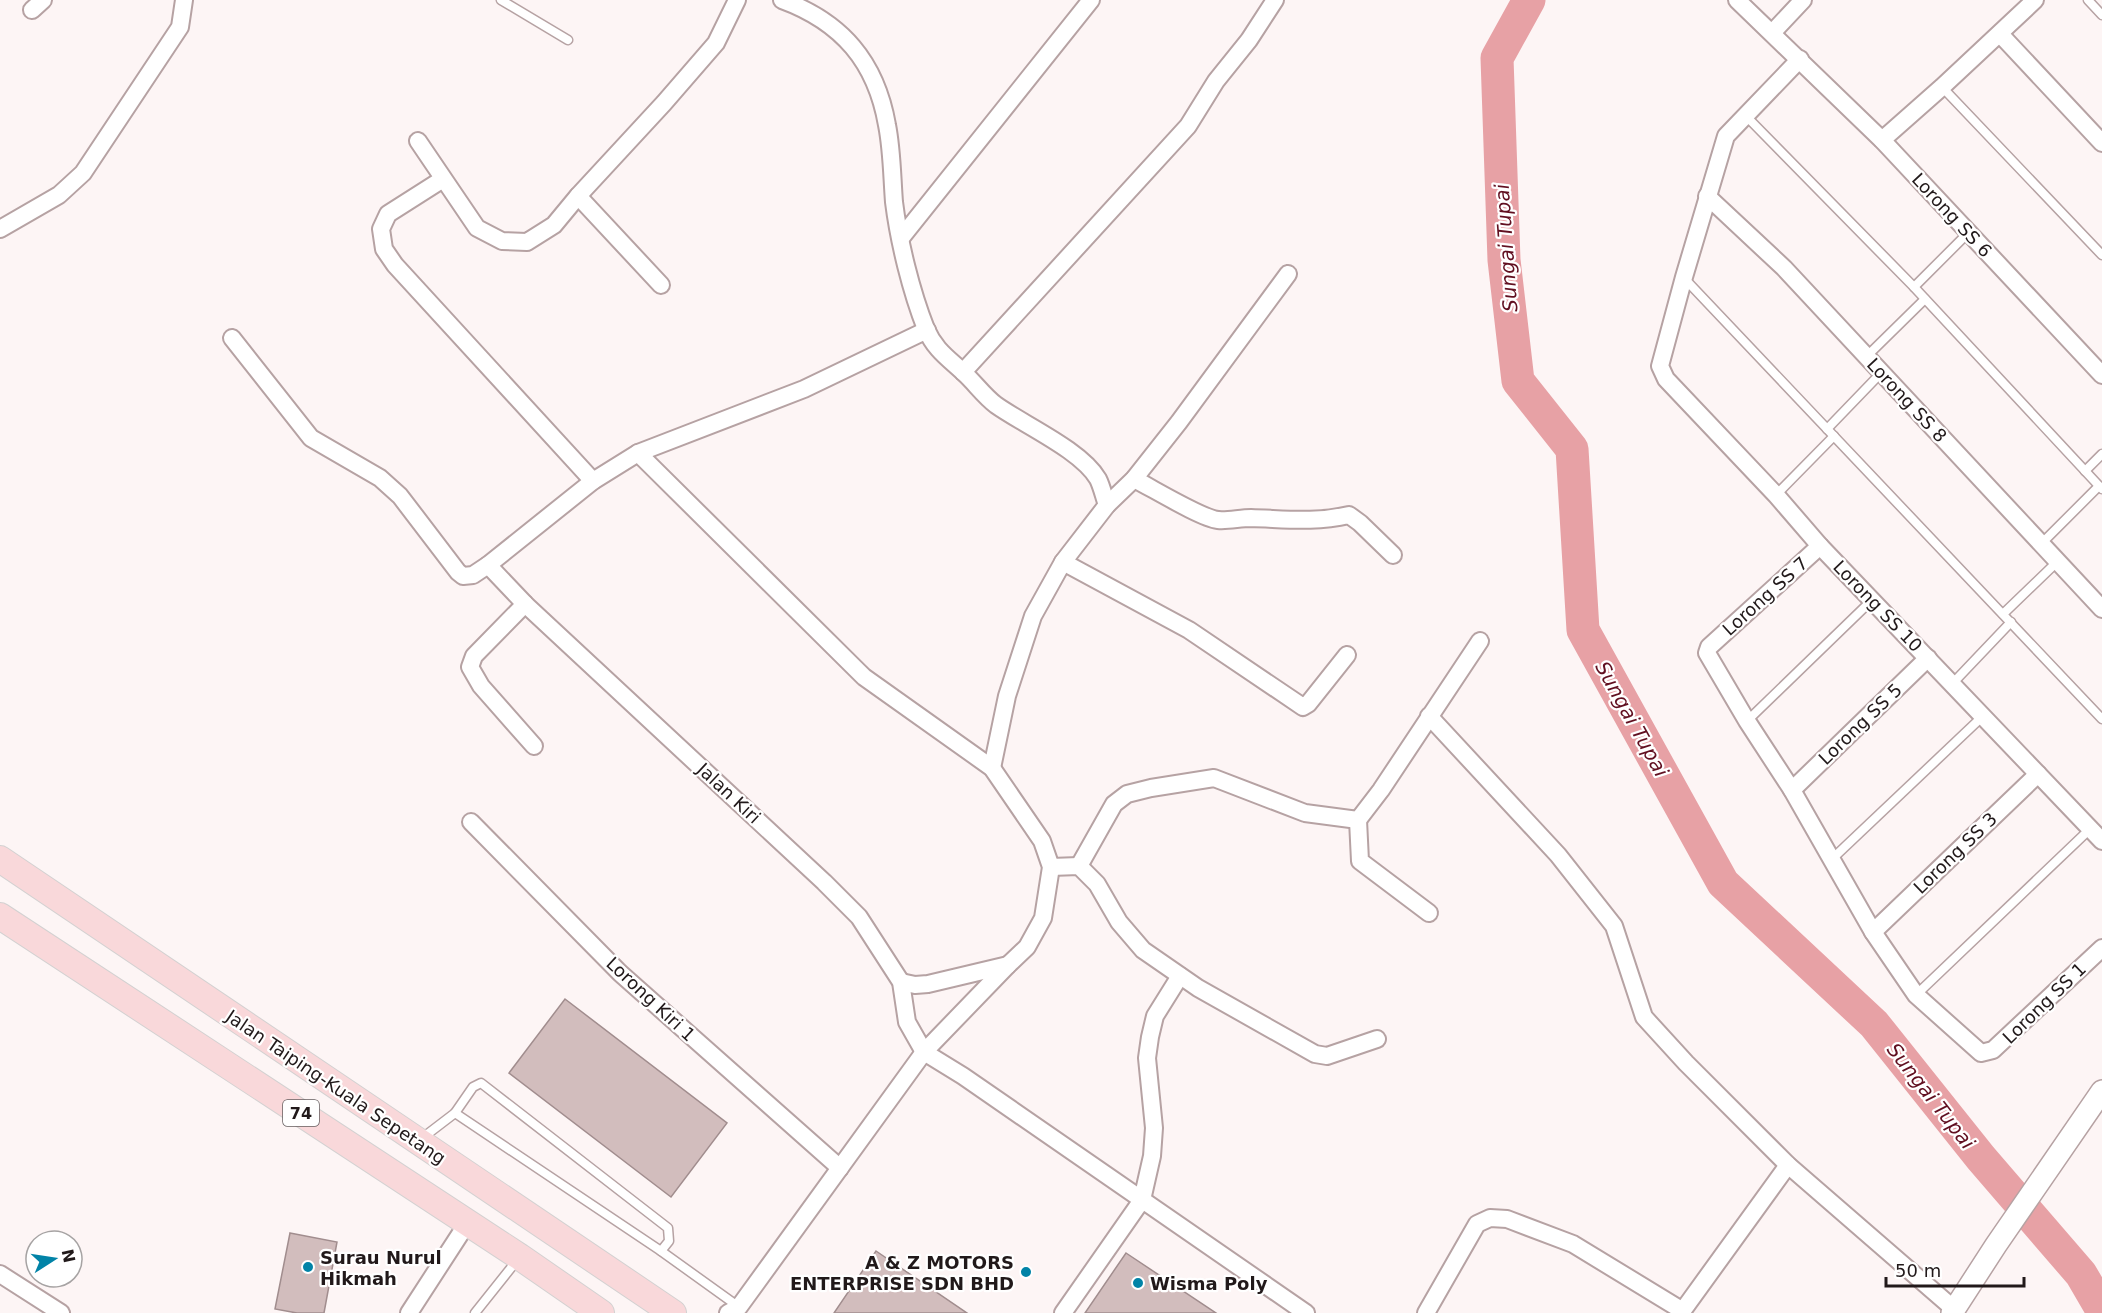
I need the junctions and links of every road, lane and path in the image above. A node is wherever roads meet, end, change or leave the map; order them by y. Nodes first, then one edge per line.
1 (184, 0) edge
2 (501, 0) edge
3 (737, 0) edge
4 (782, 0) edge
5 (1092, 0) edge
6 (1275, 0) edge
7 (1737, 0) edge
8 (1803, 0) edge
9 (2035, 0) edge
10 (2088, 0) edge
11 (2102, 15) edge
12 (1772, 33) junction
13 (2000, 34) junction
14 (568, 40) dead end
15 (1800, 59) junction
16 (1942, 87) junction
17 (1744, 115) junction
18 (1882, 140) junction
19 (418, 141) dead end
20 (2102, 143) edge
21 (443, 178) junction
22 (578, 196) junction
23 (1707, 196) junction
24 (0, 229) edge
25 (1968, 233) junction
26 (901, 238) junction
27 (2102, 255) edge
28 (1288, 274) dead end
29 (1684, 278) junction
30 (661, 285) dead end
31 (1914, 287) junction
32 (1925, 299) junction
33 (927, 330) junction
34 (232, 338) dead end
35 (1867, 356) junction
36 (963, 372) junction
37 (1881, 373) junction
38 (2102, 375) edge
39 (1830, 432) junction
40 (638, 453) junction
41 (2102, 454) edge
42 (2085, 471) junction
43 (1134, 479) junction
44 (593, 481) junction
45 (2101, 488) edge
46 (1776, 495) junction
47 (1107, 505) junction
48 (2042, 544) junction
49 (1820, 546) junction
50 (1393, 555) dead end
51 (1063, 562) junction
52 (2057, 562) junction
53 (488, 565) junction
54 (1872, 600) junction
55 (525, 604) junction
56 (2102, 609) edge
57 (2003, 614) junction
58 (2011, 622) junction
59 (1480, 641) dead end
60 (1347, 655) dead end
61 (1928, 658) junction
62 (1952, 684) junction
63 (1429, 716) junction
64 (1983, 716) junction
65 (2102, 719) edge
66 (1747, 721) junction
67 (534, 746) dead end
68 (992, 768) junction
69 (2038, 774) junction
70 (1792, 790) junction
71 (1358, 820) junction
72 (471, 822) dead end
73 (2096, 835) edge
74 (0, 860) edge
75 (1831, 861) junction
76 (1079, 866) junction
77 (1051, 867) junction
78 (1430, 913) dead end
79 (0, 916) edge
80 (1873, 932) junction
81 (2102, 948) edge
82 (1008, 964) junction
83 (1180, 976) junction
84 (901, 982) junction
85 (1916, 995) junction
86 (1377, 1039) dead end
87 (924, 1052) junction
88 (2102, 1091) edge
89 (455, 1113) junction
90 (418, 1141) junction
91 (1788, 1165) junction
92 (840, 1168) junction
93 (1142, 1200) junction
94 (468, 1222) junction
95 (661, 1251) junction
96 (520, 1257) junction
97 (0, 1274) edge
98 (1296, 1310) edge
99 (54, 1311) edge
100 (738, 1311) edge
101 (1953, 1311) edge
102 (1682, 1312) edge
103 (409, 1313) edge
104 (475, 1313) edge
105 (601, 1313) edge
106 (673, 1313) edge
107 (1063, 1313) edge
108 (1426, 1313) edge

1 - 24 street
2 - 14 lane
3 - 22 street
4 - 26 street
5 - 26 street
6 - 36 street
7 - 12 street, Lorong SS 6
8 - 12 street
9 - 13 street
10 - 11 lane
12 - 15 street, Lorong SS 6
13 - 16 street
13 - 20 street
15 - 17 street
15 - 18 street, Lorong SS 6
16 - 18 street
16 - 27 lane
17 - 23 street
17 - 31 lane
18 - 25 street, Lorong SS 6
19 - 21 street
21 - 22 street
21 - 44 street
22 - 30 street
23 - 29 street
23 - 35 street, Lorong SS 8
25 - 31 lane
25 - 38 street, Lorong SS 6
26 - 33 street
28 - 43 street
29 - 39 lane
29 - 46 street, Lorong SS 10
31 - 32 lane
32 - 35 lane
32 - 42 lane
33 - 36 street
33 - 40 street
34 - 53 street
35 - 37 street, Lorong SS 8
36 - 47 street
37 - 39 lane
37 - 48 street, Lorong SS 8
39 - 46 lane
39 - 57 lane
40 - 44 street
40 - 68 street
41 - 42 lane
42 - 45 lane
43 - 47 street
43 - 50 street
44 - 53 street
45 - 48 lane
46 - 49 street, Lorong SS 10
47 - 51 street
48 - 52 street, Lorong SS 8
49 - 54 street, Lorong SS 10
49 - 66 street, Lorong SS 7
51 - 60 street
51 - 68 street
52 - 56 street, Lorong SS 8
52 - 57 lane
53 - 55 street, Jalan Kiri
54 - 61 street, Lorong SS 10
54 - 66 lane
55 - 67 street
55 - 84 street, Jalan Kiri
57 - 58 lane
58 - 62 lane
58 - 65 lane
59 - 63 street
61 - 62 street, Lorong SS 10
61 - 70 street, Lorong SS 5
62 - 64 street, Lorong SS 10
63 - 71 street
63 - 91 street
64 - 69 street, Lorong SS 10
64 - 75 lane
66 - 70 street
68 - 77 street
69 - 73 street, Lorong SS 10
69 - 80 street, Lorong SS 3
70 - 75 street
71 - 76 street
71 - 78 street
72 - 92 street, Lorong Kiri 1
73 - 85 lane
74 - 90 main road, Jalan Taiping-Kuala Sepetang / 74
75 - 80 street
76 - 77 street
76 - 83 street
77 - 82 street
79 - 94 main road, 74
80 - 85 street
81 - 85 street, Lorong SS 1
82 - 84 street
82 - 87 street
83 - 86 street
83 - 93 street
84 - 87 street, Jalan Kiri
87 - 92 street
87 - 93 street
88 - 101 street
89 - 90 lane
89 - 95 lane
89 - 95 lane
90 - 106 main road, Jalan Taiping-Kuala Sepetang / 74
91 - 101 street
91 - 102 street
92 - 100 street
93 - 98 street
93 - 107 street
94 - 96 main road, 74
94 - 103 street
95 - 100 lane
96 - 104 lane
96 - 105 main road, 74
97 - 99 street
102 - 108 street

